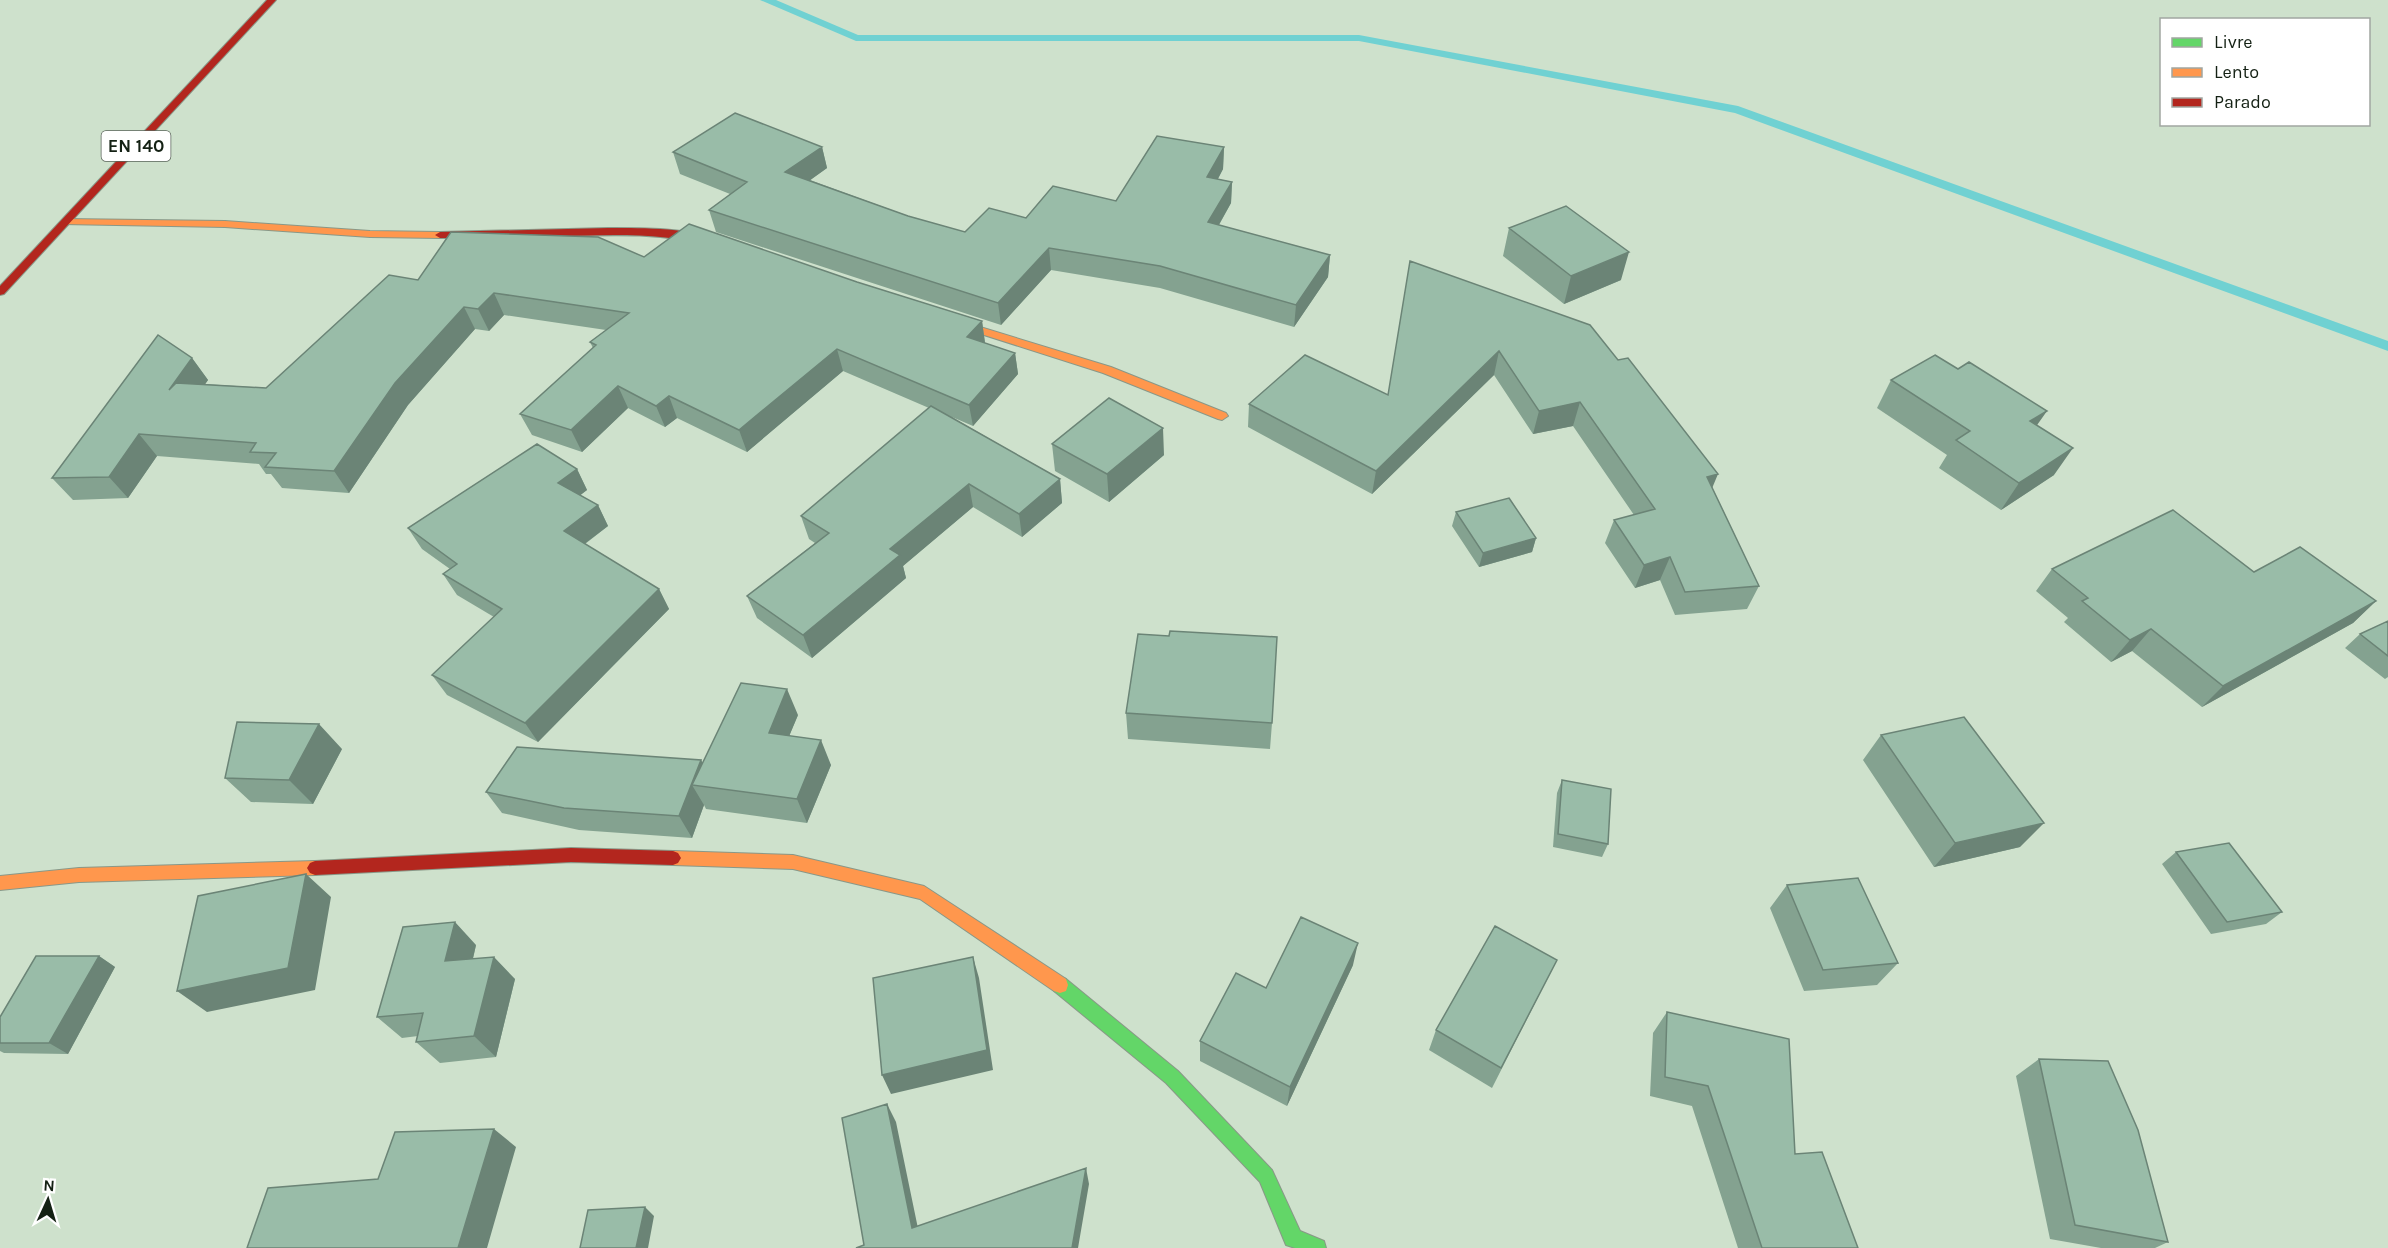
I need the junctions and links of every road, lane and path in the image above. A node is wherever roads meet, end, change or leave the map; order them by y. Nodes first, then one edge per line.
1 (272, 0) edge
2 (66, 222) junction
3 (728, 247) edge
4 (0, 292) edge
5 (925, 313) edge
6 (1222, 416) dead end
7 (0, 883) edge
8 (1317, 1248) edge

1 - 2 street, EN 140
2 - 3 street
2 - 4 street, EN 140
5 - 6 street
7 - 8 street

